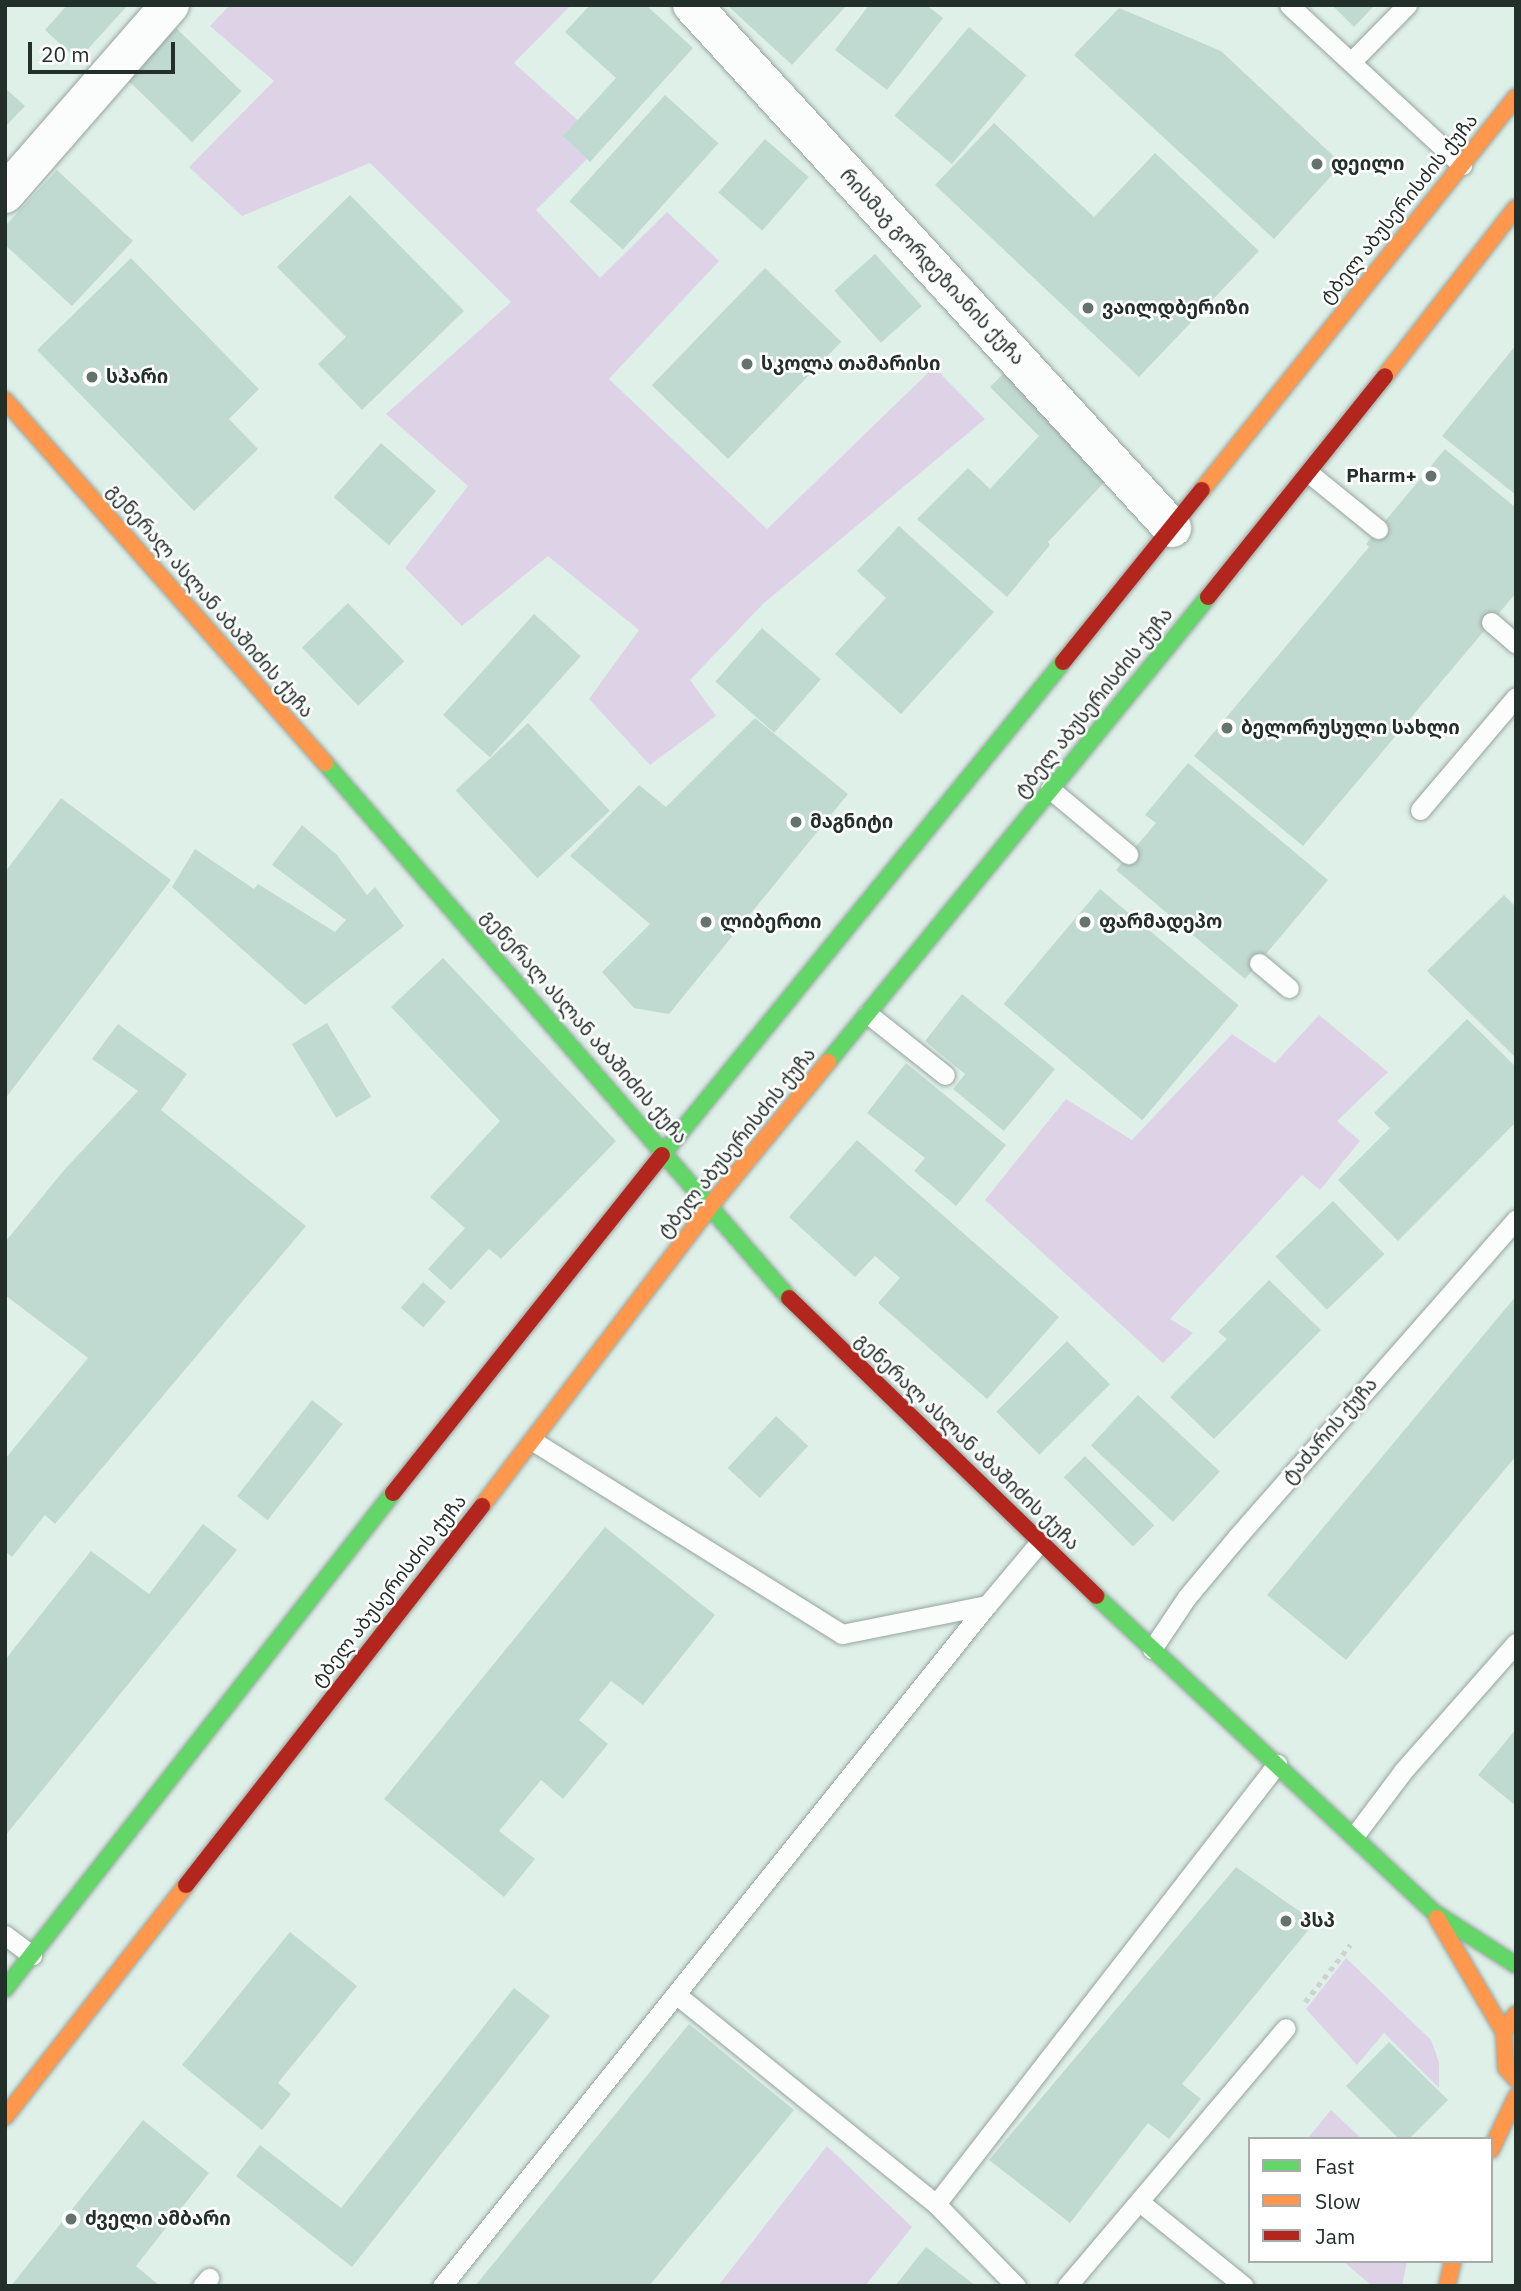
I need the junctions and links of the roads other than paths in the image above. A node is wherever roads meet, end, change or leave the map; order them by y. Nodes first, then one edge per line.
1 (170, 5) edge
2 (692, 5) edge
3 (1289, 5) edge
4 (1407, 5) edge
5 (1351, 62) junction
6 (1516, 97) edge
7 (1462, 165) junction
8 (5, 194) edge
9 (1516, 208) edge
10 (5, 400) edge
11 (1309, 473) junction
12 (1172, 528) junction
13 (1378, 529) dead end
14 (1491, 622) dead end
15 (1516, 644) edge
16 (1516, 697) edge
17 (1050, 789) junction
18 (1420, 810) dead end
19 (1128, 855) dead end
20 (1259, 963) dead end
21 (1289, 988) dead end
22 (868, 1014) junction
23 (945, 1074) dead end
24 (664, 1151) junction
25 (711, 1205) junction
26 (1516, 1219) edge
27 (533, 1441) junction
28 (1039, 1543) junction
29 (987, 1605) junction
30 (1516, 1643) edge
31 (1152, 1649) junction
32 (1277, 1764) junction
33 (1355, 1835) junction
34 (1434, 1913) junction
35 (5, 1934) edge
36 (32, 1955) junction
37 (1516, 1965) edge
38 (5, 1989) edge
39 (677, 1995) junction
40 (1516, 2014) edge
41 (1286, 2028) road end
42 (1504, 2032) junction
43 (1516, 2080) edge
44 (1516, 2096) edge
45 (5, 2117) edge
46 (1493, 2146) edge
47 (1141, 2203) junction
48 (936, 2204) junction
49 (1452, 2263) edge
50 (442, 2286) edge
51 (1016, 2286) edge
52 (1067, 2286) edge
53 (1244, 2286) edge
54 (1447, 2286) edge

1 - 8 street
2 - 12 street, რისმაგ გორდეზიანის ქუჩა
3 - 5 lane
4 - 5 lane
5 - 7 lane
6 - 7 main road, ტბელ აბუსერისძის ქუჩა
7 - 12 main road, ტბელ აბუსერისძის ქუჩა
9 - 11 main road, ტბელ აბუსერისძის ქუჩა
10 - 24 main road, გენერალ ასლან აბაშიძის ქუჩა
11 - 13 lane
11 - 17 main road, ტბელ აბუსერისძის ქუჩა
12 - 24 main road, ტბელ აბუსერისძის ქუჩა
14 - 15 lane
16 - 18 lane
17 - 19 lane
17 - 22 main road, ტბელ აბუსერისძის ქუჩა
20 - 21 lane
22 - 23 lane
22 - 25 main road, ტბელ აბუსერისძის ქუჩა
24 - 25 main road, გენერალ ასლან აბაშიძის ქუჩა
24 - 36 main road, ტბელ აბუსერისძის ქუჩა
25 - 27 main road, ტბელ აბუსერისძის ქუჩა
25 - 28 main road, გენერალ ასლან აბაშიძის ქუჩა
26 - 31 lane, ტაძარის ქუჩა
27 - 29 lane
27 - 45 main road, ტბელ აბუსერისძის ქუჩა
28 - 29 lane
28 - 31 main road, გენერალ ასლან აბაშიძის ქუჩა
29 - 39 lane
30 - 33 lane
31 - 32 main road, გენერალ ასლან აბაშიძის ქუჩა
32 - 33 main road, გენერალ ასლან აბაშიძის ქუჩა
32 - 48 lane
33 - 34 main road, გენერალ ასლან აბაშიძის ქუჩა
34 - 37 main road, გენერალ ასლან აბაშიძის ქუჩა
34 - 42 main road, გენერალ ასლან აბაშიძის ქუჩა
35 - 36 lane
36 - 38 main road, ტბელ აბუსერისძის ქუჩა
39 - 48 lane
39 - 50 lane
40 - 42 main road
41 - 47 lane
42 - 43 main road
44 - 46 main road
47 - 52 lane
47 - 53 lane
48 - 51 lane
49 - 54 main road

